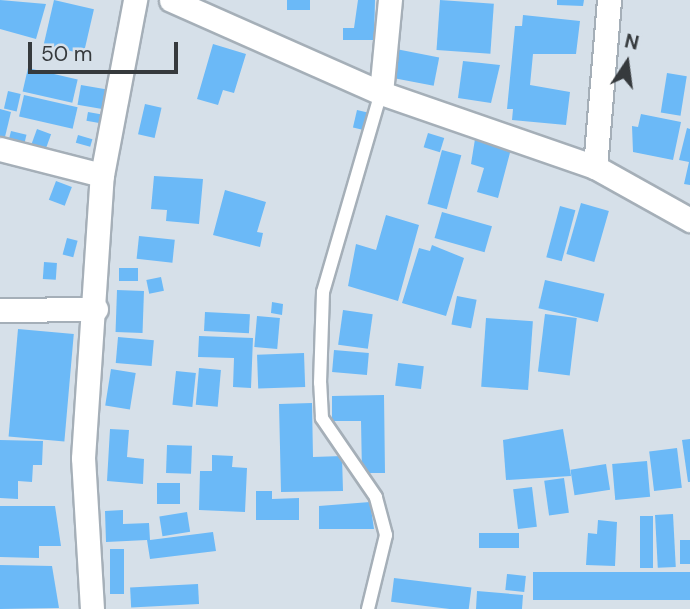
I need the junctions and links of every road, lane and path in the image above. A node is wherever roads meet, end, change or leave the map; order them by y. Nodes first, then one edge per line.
1 (135, 0) edge
2 (171, 0) edge
3 (390, 0) edge
4 (609, 0) edge
5 (381, 93) junction
6 (0, 149) edge
7 (595, 167) junction
8 (102, 175) junction
9 (690, 220) edge
10 (96, 309) junction
11 (0, 310) edge
12 (92, 609) edge
13 (368, 609) edge

1 - 8 street
2 - 5 street
3 - 5 street
4 - 7 street
5 - 7 street
5 - 13 lane
6 - 8 street
7 - 9 street
8 - 10 street
10 - 11 street
10 - 12 street

